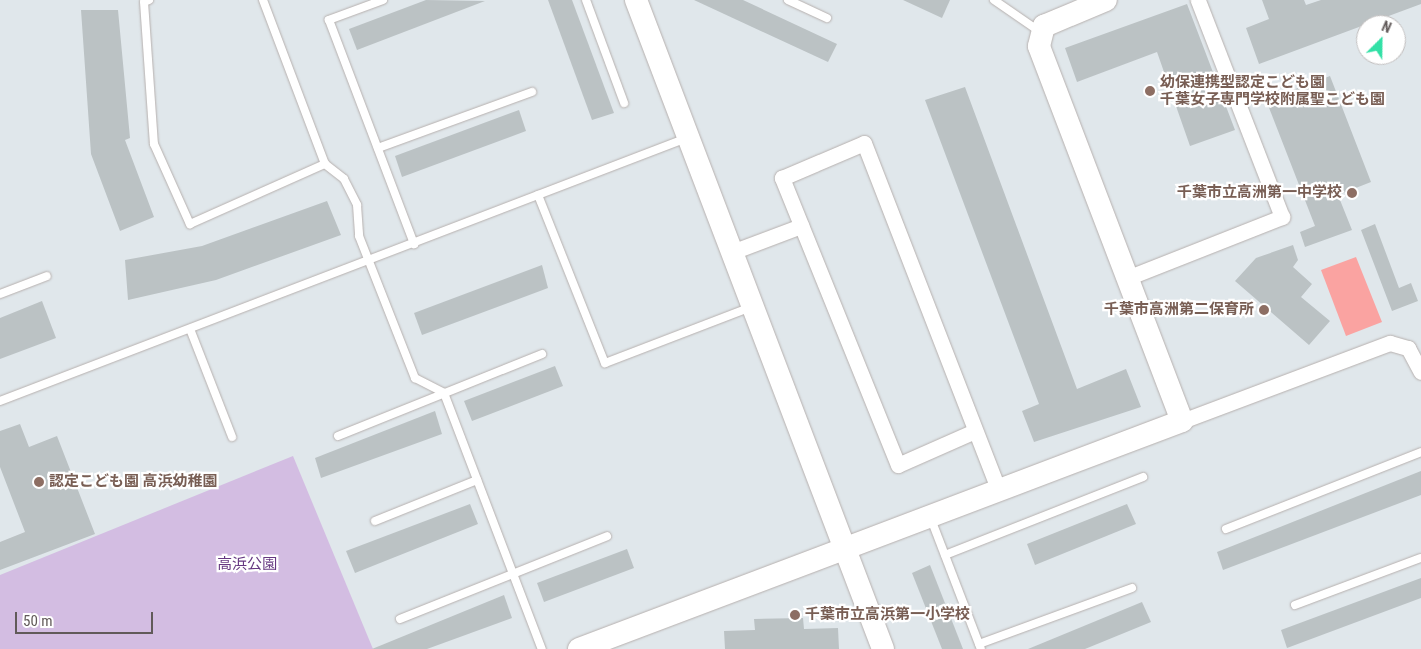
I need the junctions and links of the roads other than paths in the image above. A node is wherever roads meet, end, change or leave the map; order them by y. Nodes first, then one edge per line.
1 (149, 0) edge
2 (264, 0) edge
3 (383, 0) edge
4 (586, 0) edge
5 (636, 0) edge
6 (788, 0) edge
7 (994, 0) edge
8 (1106, 0) edge
9 (1198, 0) edge
10 (827, 18) dead end
11 (1040, 32) junction
12 (532, 92) dead end
13 (624, 102) dead end
14 (688, 138) junction
15 (378, 148) junction
16 (325, 164) junction
17 (538, 195) junction
18 (801, 226) junction
19 (414, 244) junction
20 (732, 252) junction
21 (370, 262) junction
22 (47, 276) dead end
23 (1127, 278) junction
24 (0, 294) edge
25 (753, 306) junction
26 (190, 329) junction
27 (542, 354) dead end
28 (1421, 372) edge
29 (444, 393) junction
30 (0, 401) edge
31 (1182, 422) junction
32 (975, 431) junction
33 (338, 436) dead end
34 (232, 437) dead end
35 (1421, 452) edge
36 (1143, 477) dead end
37 (477, 480) junction
38 (998, 491) junction
39 (930, 517) junction
40 (374, 521) dead end
41 (1226, 529) dead end
42 (607, 536) dead end
43 (845, 549) junction
44 (945, 555) junction
45 (1421, 558) edge
46 (514, 576) junction
47 (1132, 588) dead end
48 (1295, 605) dead end
49 (400, 619) dead end
50 (980, 646) edge
51 (542, 649) edge
52 (579, 649) edge
53 (883, 649) edge

1 - 16 lane
2 - 16 lane
3 - 15 lane
4 - 13 lane
5 - 14 street
6 - 10 lane
7 - 11 lane
8 - 11 street
9 - 23 street
11 - 23 street
12 - 15 lane
14 - 17 lane
14 - 20 street
15 - 19 lane
16 - 21 lane
17 - 19 lane
17 - 25 lane
18 - 20 street
18 - 32 street
18 - 32 street
19 - 21 lane
20 - 25 street
21 - 26 lane
21 - 29 lane
22 - 24 lane
23 - 31 street
25 - 43 street
26 - 30 lane
26 - 34 lane
27 - 29 lane
28 - 31 street
29 - 33 lane
29 - 37 lane
31 - 38 street
32 - 38 street
35 - 41 lane
36 - 44 lane
37 - 40 lane
37 - 46 lane
38 - 39 street
39 - 43 street
39 - 44 lane
42 - 46 lane
43 - 52 street
43 - 53 street
44 - 50 lane
45 - 48 lane
46 - 49 lane
46 - 51 lane
47 - 50 lane

